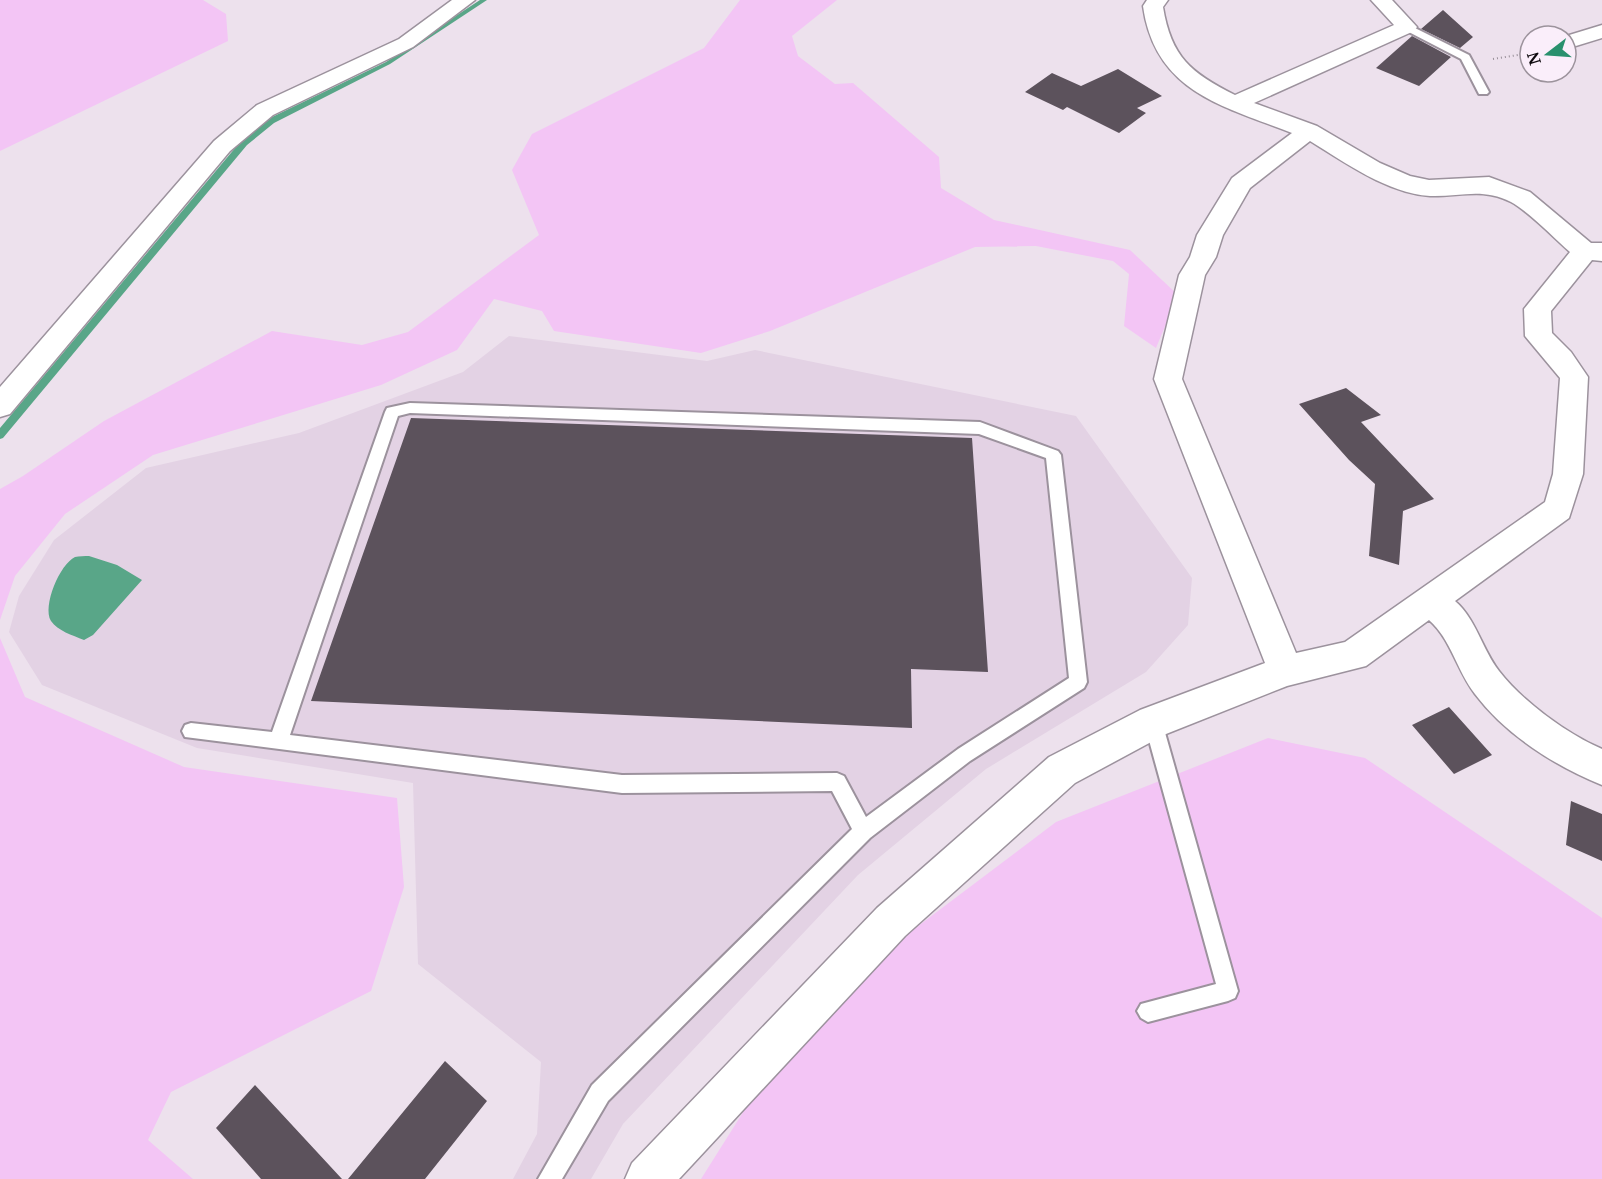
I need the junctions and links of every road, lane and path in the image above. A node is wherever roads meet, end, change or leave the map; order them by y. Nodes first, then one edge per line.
1 (463, 0) edge
2 (1158, 0) edge
3 (1381, 0) edge
4 (1407, 27) junction
5 (1602, 31) edge
6 (1578, 39) edge
7 (1518, 55) edge
8 (1465, 57) junction
9 (1483, 92) dead end
10 (1234, 103) junction
11 (1309, 131) junction
12 (1593, 251) edge
13 (0, 406) edge
14 (1431, 601) junction
15 (1286, 671) junction
16 (1153, 722) junction
17 (191, 731) dead end
18 (278, 742) junction
19 (1602, 766) edge
20 (862, 831) junction
21 (1148, 1011) dead end
22 (549, 1179) edge
23 (648, 1179) edge

1 - 13 street
2 - 10 street
3 - 4 street
4 - 8 lane
4 - 10 street
5 - 6 street
7 - 8 path
8 - 9 lane
10 - 11 street
11 - 12 street
11 - 15 street
12 - 14 street
14 - 15 street
14 - 19 street
15 - 16 street
16 - 21 lane
16 - 23 street
17 - 18 lane
18 - 20 lane
18 - 20 lane
20 - 22 lane

